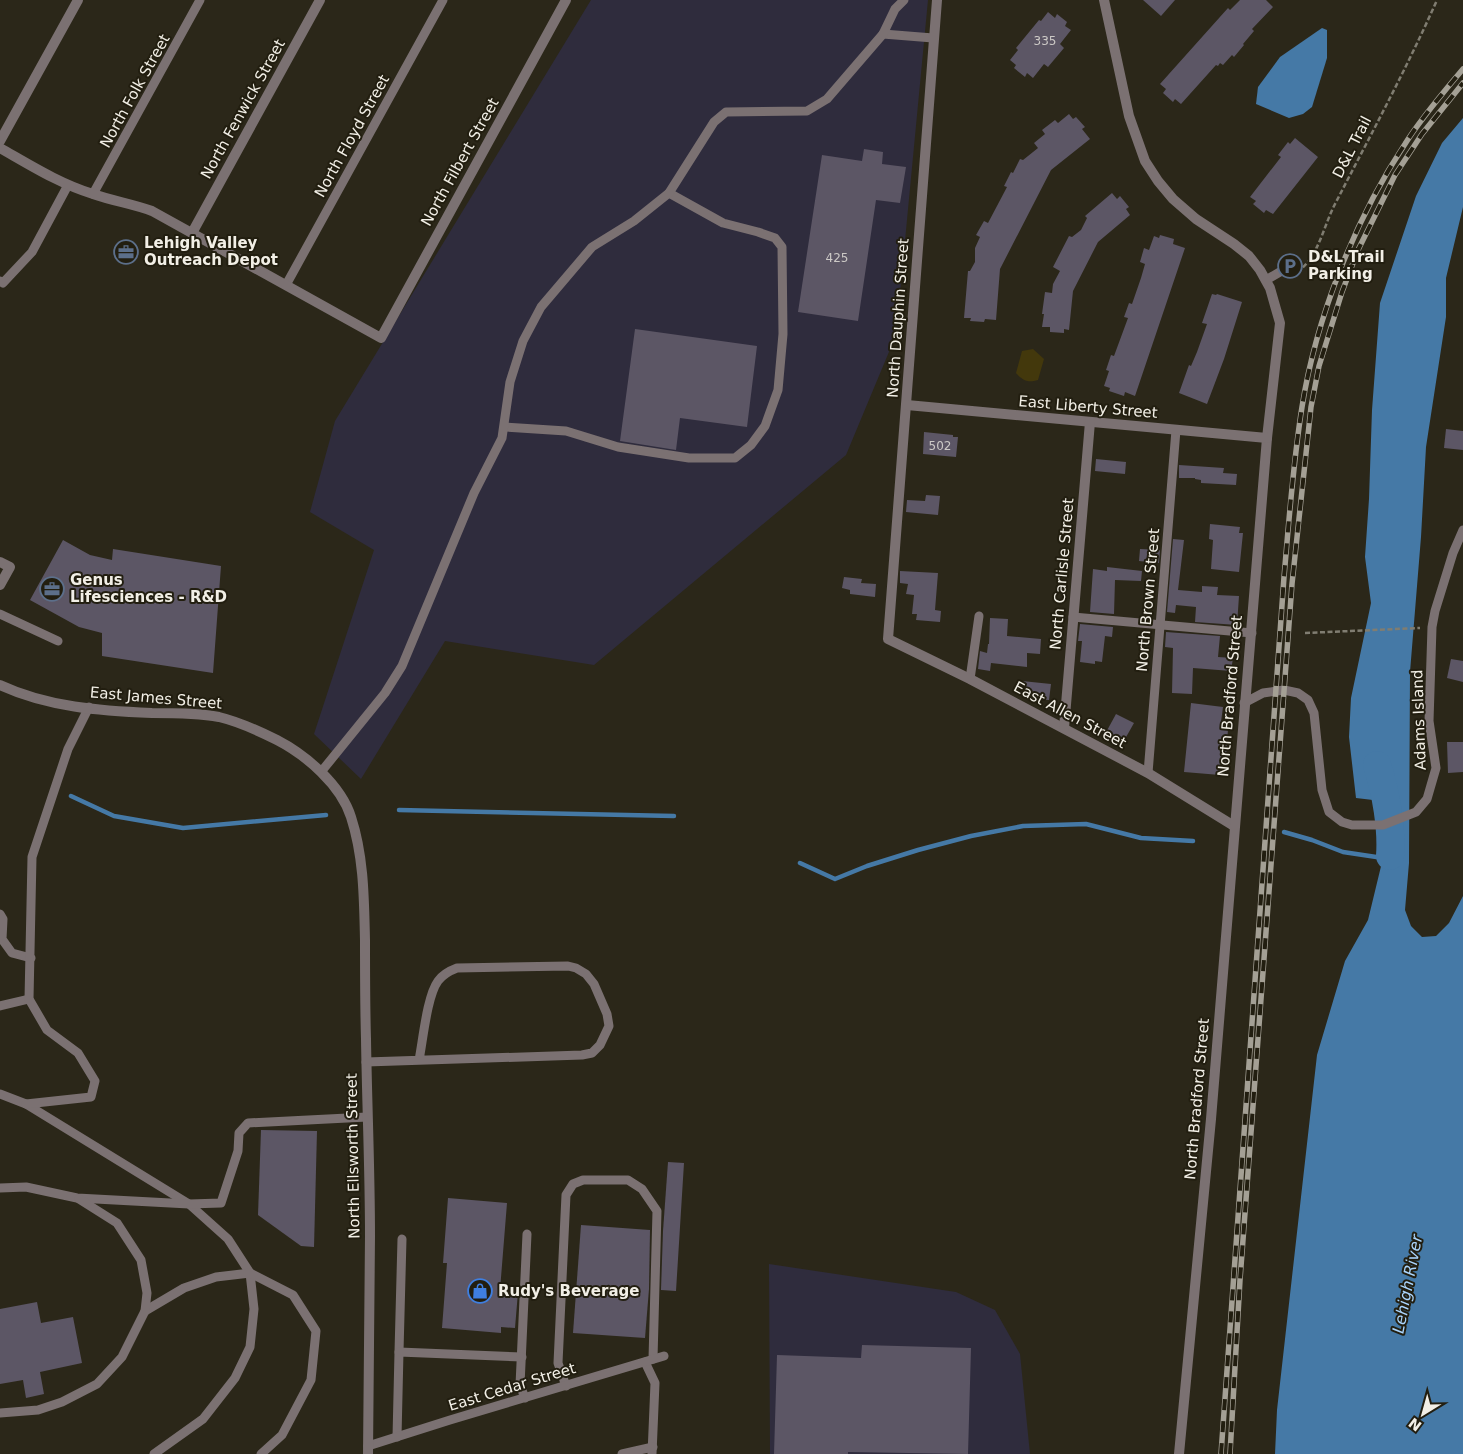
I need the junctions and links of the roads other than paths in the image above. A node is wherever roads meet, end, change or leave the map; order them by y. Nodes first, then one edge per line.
1 (78, 0) edge
2 (200, 0) edge
3 (320, 0) edge
4 (443, 0) edge
5 (566, 0) edge
6 (904, 0) edge
7 (937, 0) edge
8 (1104, 0) edge
9 (883, 34) junction
10 (933, 38) junction
11 (0, 140) edge
12 (0, 148) edge
13 (68, 185) junction
14 (668, 193) junction
15 (93, 194) junction
16 (192, 233) junction
17 (1285, 269) dead end
18 (1266, 280) junction
19 (0, 281) edge
20 (286, 285) junction
21 (907, 404) junction
22 (1090, 422) junction
23 (505, 426) junction
24 (1176, 430) junction
25 (1267, 438) junction
26 (1463, 530) edge
27 (0, 562) edge
28 (0, 585) edge
29 (0, 614) edge
30 (979, 616) dead end
31 (1073, 617) junction
32 (1160, 625) junction
33 (1252, 633) junction
34 (888, 639) joint
35 (58, 641) dead end
36 (970, 679) junction
37 (0, 685) edge
38 (1244, 703) junction
39 (89, 707) junction
40 (1064, 728) junction
41 (321, 772) junction
42 (1148, 773) junction
43 (1234, 826) junction
44 (361, 858) joint
45 (0, 914) edge
46 (31, 958) junction
47 (29, 999) junction
48 (0, 1006) edge
49 (419, 1060) junction
50 (366, 1062) junction
51 (0, 1094) edge
52 (26, 1104) junction
53 (367, 1117) junction
54 (0, 1188) edge
55 (77, 1198) junction
56 (189, 1204) junction
57 (527, 1234) dead end
58 (402, 1239) dead end
59 (250, 1273) junction
60 (145, 1311) junction
61 (398, 1352) junction
62 (664, 1356) dead end
63 (522, 1357) junction
64 (649, 1361) junction
65 (566, 1386) junction
66 (525, 1398) junction
67 (0, 1413) edge
68 (397, 1437) junction
69 (368, 1450) edge
70 (652, 1450) edge
71 (154, 1454) edge
72 (261, 1454) edge
73 (622, 1454) edge
74 (1179, 1454) edge

1 - 11 street
2 - 15 lane, North Folk Street
3 - 16 street, North Fenwick Street
4 - 20 lane, North Floyd Street
5 - 20 street, North Filbert Street
6 - 9 lane
7 - 10 street, North Dauphin Street
8 - 18 street, North Bradford Street
9 - 10 lane
9 - 14 lane
10 - 21 street, North Dauphin Street
12 - 13 street
13 - 15 street
13 - 19 lane
14 - 23 lane
14 - 23 lane
15 - 16 street
16 - 20 street
17 - 18 lane
18 - 25 street, North Bradford Street
21 - 22 street, East Liberty Street
21 - 34 street, North Dauphin Street
22 - 24 street, East Liberty Street
22 - 31 street, North Carlisle Street
23 - 41 lane
24 - 25 street, East Liberty Street
24 - 32 lane, North Brown Street
25 - 33 street, North Bradford Street
26 - 38 lane, Adams Island
27 - 28 street
29 - 35 lane
30 - 36 lane
31 - 32 lane
31 - 40 street, North Carlisle Street
32 - 33 lane
32 - 42 lane, North Brown Street
33 - 38 street, North Bradford Street
34 - 36 street, East Allen Street
36 - 40 street, East Allen Street
37 - 39 street, East James Street
38 - 43 street, North Bradford Street
39 - 41 street, East James Street
39 - 46 lane
40 - 42 street, East Allen Street
41 - 44 street, East James Street
42 - 43 street, East Allen Street
43 - 74 street, North Bradford Street
44 - 50 street, North Ellsworth Street
45 - 46 lane
46 - 47 lane
47 - 48 lane
47 - 52 lane
49 - 49 lane
49 - 50 lane
50 - 53 street, North Ellsworth Street
51 - 52 lane
52 - 56 lane
53 - 56 lane
53 - 69 street, North Ellsworth Street
54 - 55 lane
55 - 56 lane
55 - 60 lane
56 - 59 lane
57 - 63 lane
58 - 61 lane
59 - 60 lane
59 - 71 lane
59 - 72 lane
60 - 67 lane
61 - 63 lane
61 - 68 lane
62 - 64 lane, East Cedar Street
63 - 66 lane
64 - 65 lane, East Cedar Street
64 - 65 lane
64 - 70 lane
65 - 66 lane, East Cedar Street
66 - 68 lane, East Cedar Street
68 - 69 lane, East Cedar Street
70 - 73 lane

